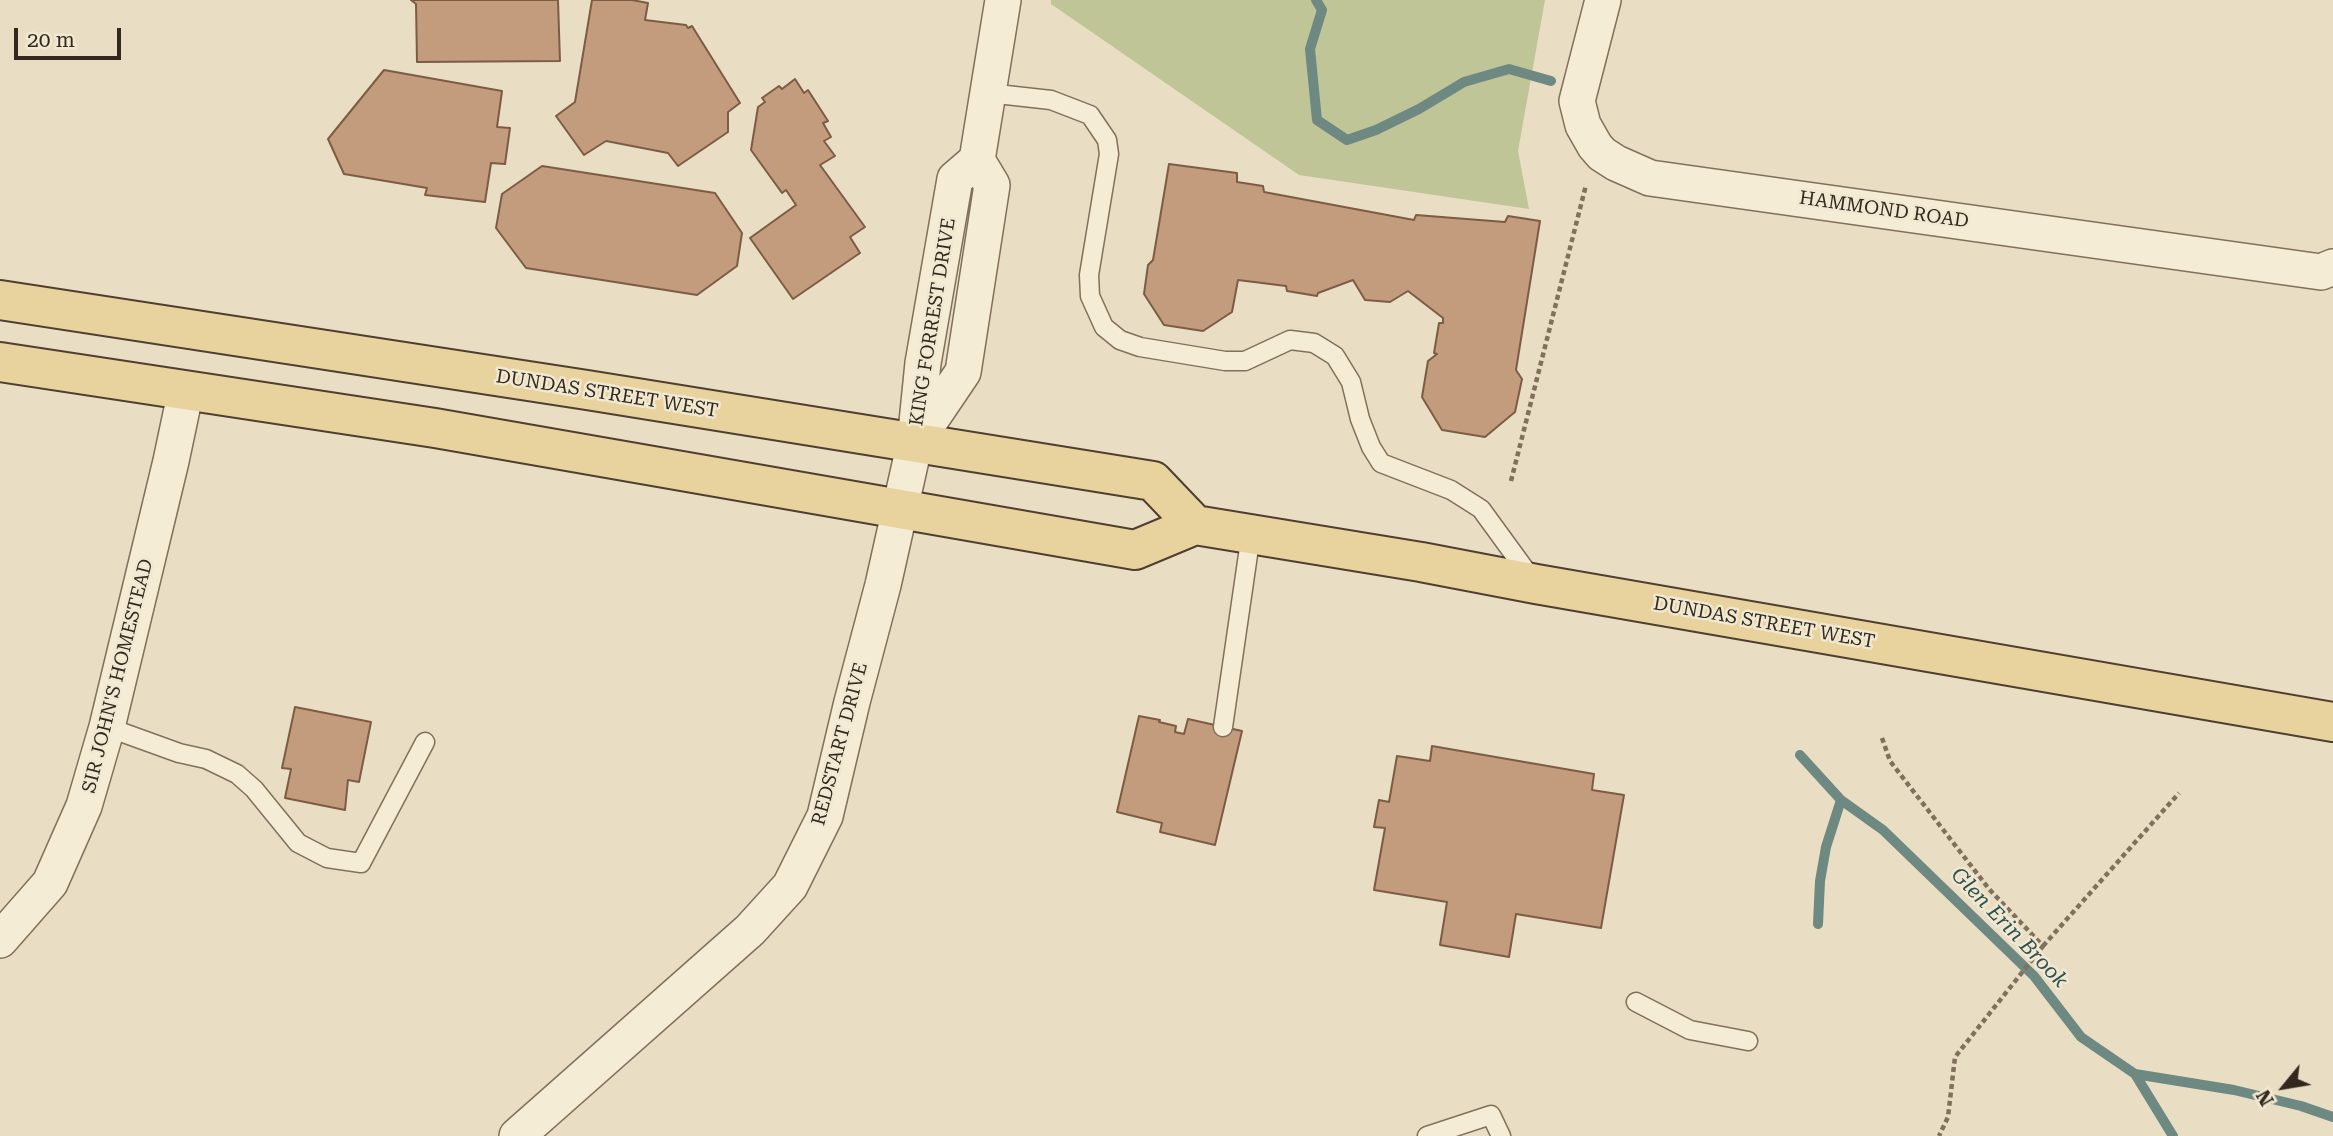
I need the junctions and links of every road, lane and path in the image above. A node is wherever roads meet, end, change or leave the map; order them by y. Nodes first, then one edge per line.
1 (1003, 0) edge
2 (1603, 0) edge
3 (988, 93) junction
4 (1602, 153) junction
5 (2333, 267) edge
6 (0, 300) edge
7 (0, 362) edge
8 (186, 390) junction
9 (915, 443) junction
10 (1511, 481) dead end
11 (901, 510) junction
12 (1195, 525) junction
13 (1251, 534) junction
14 (1536, 584) junction
15 (2333, 722) edge
16 (107, 727) junction
17 (1223, 727) dead end
18 (1882, 738) dead end
19 (425, 742) dead end
20 (2179, 793) dead end
21 (0, 940) edge
22 (2043, 946) junction
23 (1636, 1002) dead end
24 (1748, 1041) dead end
25 (517, 1136) edge
26 (1427, 1136) edge
27 (1501, 1136) edge
28 (1939, 1136) edge

1 - 3 street, KING FORREST DRIVE
2 - 4 street, HAMMOND ROAD
3 - 9 street, KING FORREST DRIVE
3 - 14 lane
4 - 5 street, HAMMOND ROAD
4 - 10 path
6 - 9 main road, DUNDAS STREET WEST
7 - 8 main road
8 - 11 main road
8 - 16 street, SIR JOHN'S HOMESTEAD
9 - 11 street, REDSTART DRIVE
9 - 12 main road, DUNDAS STREET WEST
11 - 12 main road
11 - 25 street, REDSTART DRIVE
12 - 13 main road, DUNDAS STREET WEST
13 - 14 main road, DUNDAS STREET WEST
13 - 17 lane
14 - 15 main road, DUNDAS STREET WEST
16 - 19 lane
16 - 21 street, SIR JOHN'S HOMESTEAD
18 - 22 path
20 - 22 path
22 - 28 path
23 - 24 lane
26 - 27 lane

